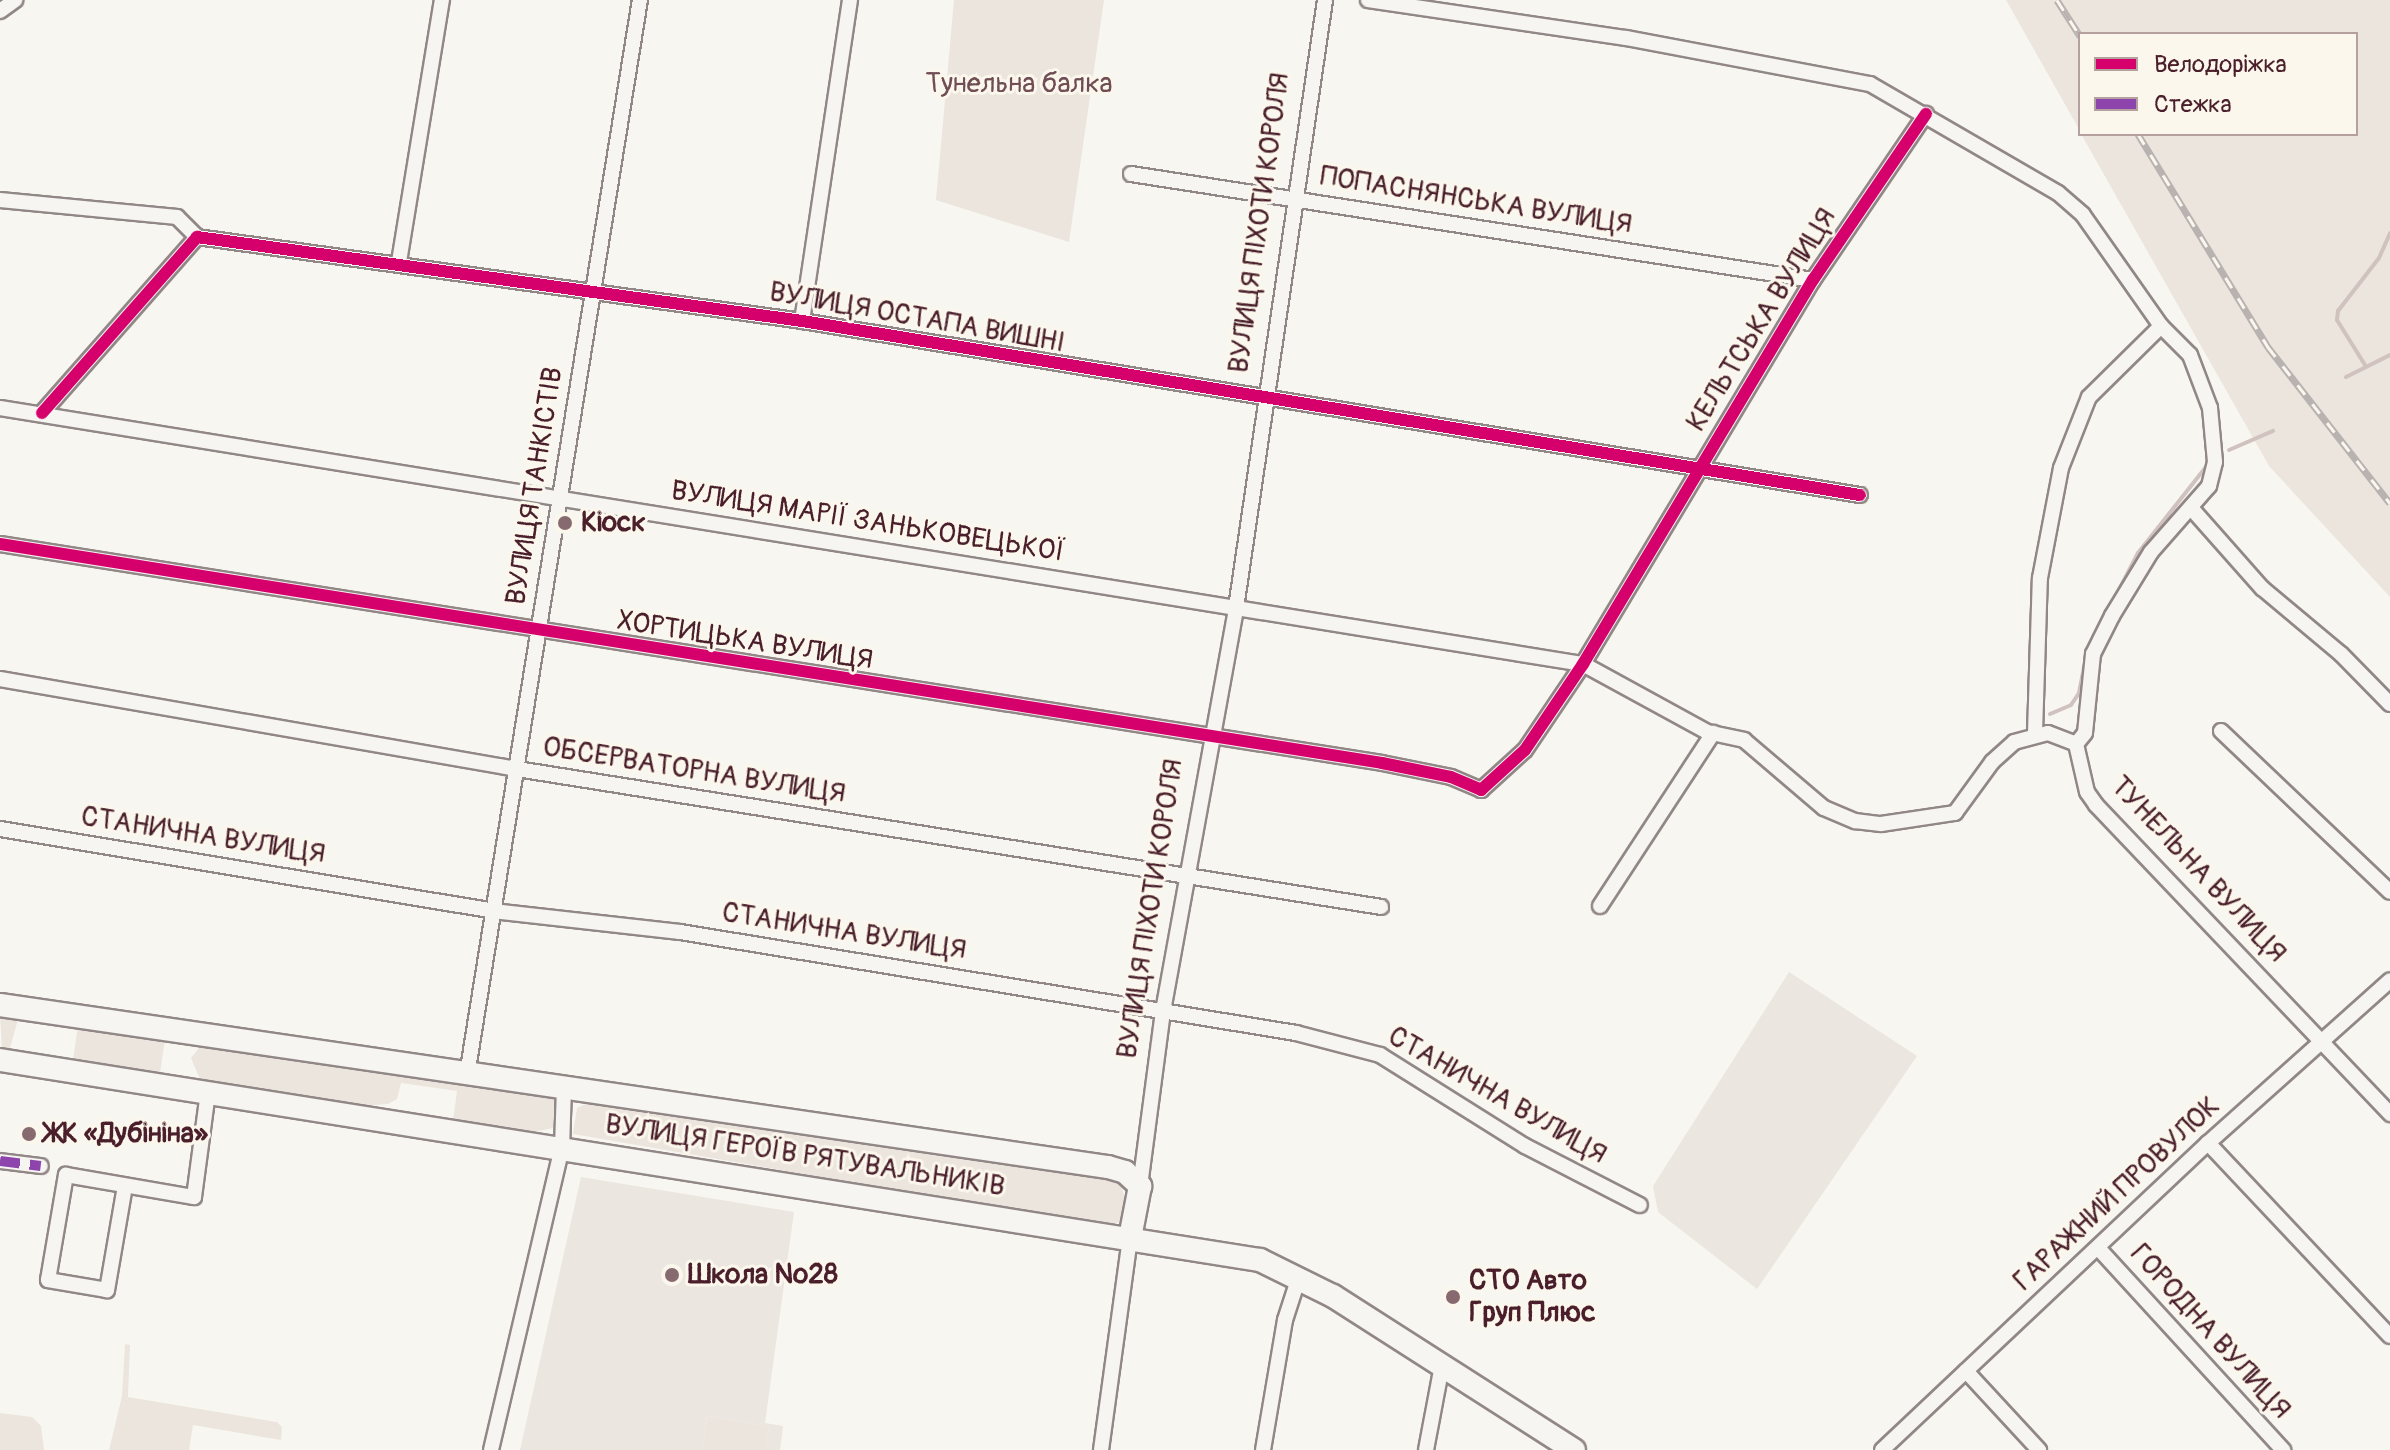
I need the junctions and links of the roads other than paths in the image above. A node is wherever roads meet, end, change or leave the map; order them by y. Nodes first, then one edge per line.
1 (15, 0) edge
2 (442, 0) edge
3 (640, 0) edge
4 (850, 0) edge
5 (1325, 0) edge
6 (1368, 0) edge
7 (0, 11) edge
8 (1926, 114) junction
9 (1131, 174) dead end
10 (1295, 199) junction
11 (0, 200) edge
12 (197, 237) junction
13 (399, 262) junction
14 (1813, 280) junction
15 (591, 295) junction
16 (802, 321) junction
17 (2161, 326) junction
18 (1264, 400) junction
19 (0, 408) edge
20 (42, 413) junction
21 (1697, 468) junction
22 (1860, 495) dead end
23 (559, 498) junction
24 (2192, 509) junction
25 (0, 544) edge
26 (1236, 608) junction
27 (538, 633) junction
28 (1583, 664) junction
29 (0, 679) edge
30 (2390, 704) edge
31 (2221, 731) dead end
32 (1713, 733) junction
33 (2035, 733) junction
34 (1209, 739) junction
35 (2076, 744) junction
36 (517, 769) junction
37 (1481, 790) joint
38 (0, 829) edge
39 (1189, 878) junction
40 (2390, 892) edge
41 (1600, 906) dead end
42 (1381, 907) dead end
43 (493, 911) junction
44 (2390, 980) edge
45 (0, 1005) edge
46 (1163, 1011) junction
47 (2323, 1039) junction
48 (0, 1060) edge
49 (467, 1075) junction
50 (564, 1089) junction
51 (208, 1092) junction
52 (2390, 1114) edge
53 (2208, 1143) junction
54 (562, 1148) junction
55 (0, 1161) edge
56 (41, 1166) dead end
57 (125, 1186) junction
58 (1140, 1186) junction
59 (1640, 1205) dead end
60 (1130, 1238) junction
61 (2099, 1249) junction
62 (1299, 1277) junction
63 (2390, 1336) edge
64 (1442, 1365) junction
65 (1966, 1371) junction
66 (1554, 1444) edge
67 (491, 1450) edge
68 (1101, 1450) edge
69 (1263, 1450) edge
70 (1426, 1450) edge
71 (1574, 1450) edge
72 (1882, 1450) edge
73 (2039, 1450) edge
74 (2283, 1450) edge

1 - 7 street
2 - 13 street
3 - 15 street, ВУЛИЦЯ ТАНКІСТІВ
4 - 16 street
5 - 10 street, ВУЛИЦЯ ПІХОТИ КОРОЛЯ
6 - 8 street
8 - 14 street, КЕЛЬТСЬКА ВУЛИЦЯ
8 - 17 street
9 - 10 street, ПОПАСНЯНСЬКА ВУЛИЦЯ
10 - 14 street, ПОПАСНЯНСЬКА ВУЛИЦЯ
10 - 18 street, ВУЛИЦЯ ПІХОТИ КОРОЛЯ
11 - 12 street
12 - 13 street, ВУЛИЦЯ ОСТАПА ВИШНІ
12 - 20 street
13 - 15 street, ВУЛИЦЯ ОСТАПА ВИШНІ
14 - 21 street, КЕЛЬТСЬКА ВУЛИЦЯ
15 - 16 street, ВУЛИЦЯ ОСТАПА ВИШНІ
15 - 23 street, ВУЛИЦЯ ТАНКІСТІВ
16 - 18 street, ВУЛИЦЯ ОСТАПА ВИШНІ
17 - 24 street
17 - 33 street
18 - 21 street, ВУЛИЦЯ ОСТАПА ВИШНІ
18 - 26 street, ВУЛИЦЯ ПІХОТИ КОРОЛЯ
19 - 20 street, ВУЛИЦЯ МАРІЇ ЗАНЬКОВЕЦЬКОЇ
20 - 23 street, ВУЛИЦЯ МАРІЇ ЗАНЬКОВЕЦЬКОЇ
21 - 22 street, ВУЛИЦЯ ОСТАПА ВИШНІ
21 - 28 street, КЕЛЬТСЬКА ВУЛИЦЯ
23 - 26 street, ВУЛИЦЯ МАРІЇ ЗАНЬКОВЕЦЬКОЇ
23 - 27 street, ВУЛИЦЯ ТАНКІСТІВ
24 - 30 street
24 - 35 street
25 - 27 street, ХОРТИЦЬКА ВУЛИЦЯ
26 - 28 street, ВУЛИЦЯ МАРІЇ ЗАНЬКОВЕЦЬКОЇ
26 - 34 street, ВУЛИЦЯ ПІХОТИ КОРОЛЯ
27 - 34 street, ХОРТИЦЬКА ВУЛИЦЯ
27 - 36 street, ВУЛИЦЯ ТАНКІСТІВ
28 - 32 street, ВУЛИЦЯ МАРІЇ ЗАНЬКОВЕЦЬКОЇ
28 - 37 street, КЕЛЬТСЬКА ВУЛИЦЯ
29 - 36 street, ОБСЕРВАТОРНА ВУЛИЦЯ
31 - 40 street
32 - 33 street, ВУЛИЦЯ МАРІЇ ЗАНЬКОВЕЦЬКОЇ
32 - 41 street
33 - 35 street
34 - 37 street, ХОРТИЦЬКА ВУЛИЦЯ
34 - 39 street, ВУЛИЦЯ ПІХОТИ КОРОЛЯ
35 - 47 street, ТУНЕЛЬНА ВУЛИЦЯ
36 - 39 street, ОБСЕРВАТОРНА ВУЛИЦЯ
36 - 43 street, ВУЛИЦЯ ТАНКІСТІВ
38 - 43 street, СТАНИЧНА ВУЛИЦЯ
39 - 42 street, ОБСЕРВАТОРНА ВУЛИЦЯ
39 - 46 street, ВУЛИЦЯ ПІХОТИ КОРОЛЯ
43 - 46 street, СТАНИЧНА ВУЛИЦЯ
43 - 49 street, ВУЛИЦЯ ТАНКІСТІВ
44 - 47 street, ГАРАЖНИЙ ПРОВУЛОК
45 - 49 main road, ВУЛИЦЯ ГЕРОЇВ РЯТУВАЛЬНИКІВ
46 - 58 street, ВУЛИЦЯ ПІХОТИ КОРОЛЯ
46 - 59 street, СТАНИЧНА ВУЛИЦЯ
47 - 52 street, ТУНЕЛЬНА ВУЛИЦЯ
47 - 53 street, ГАРАЖНИЙ ПРОВУЛОК
48 - 51 main road, ВУЛИЦЯ ГЕРОЇВ РЯТУВАЛЬНИКІВ
49 - 50 main road, ВУЛИЦЯ ГЕРОЇВ РЯТУВАЛЬНИКІВ
50 - 54 street
50 - 58 main road, ВУЛИЦЯ ГЕРОЇВ РЯТУВАЛЬНИКІВ
51 - 54 main road, ВУЛИЦЯ ГЕРОЇВ РЯТУВАЛЬНИКІВ
51 - 57 street
53 - 61 street, ГАРАЖНИЙ ПРОВУЛОК
53 - 63 street
54 - 60 main road, ВУЛИЦЯ ГЕРОЇВ РЯТУВАЛЬНИКІВ
54 - 67 street
55 - 56 street
57 - 57 street
58 - 60 main road, ВУЛИЦЯ ПІХОТИ КОРОЛЯ
60 - 62 main road, ВУЛИЦЯ ГЕРОЇВ РЯТУВАЛЬНИКІВ
60 - 68 street, ВУЛИЦЯ ПІХОТИ КОРОЛЯ
61 - 65 street, ГАРАЖНИЙ ПРОВУЛОК
61 - 74 street, ГОРОДНА ВУЛИЦЯ
62 - 64 main road, ВУЛИЦЯ ГЕРОЇВ РЯТУВАЛЬНИКІВ
62 - 69 street
64 - 66 main road, ВУЛИЦЯ ГЕРОЇВ РЯТУВАЛЬНИКІВ
64 - 70 street
65 - 72 street, ГАРАЖНИЙ ПРОВУЛОК
65 - 73 street
66 - 71 main road, ВУЛИЦЯ ГЕРОЇВ РЯТУВАЛЬНИКІВ

